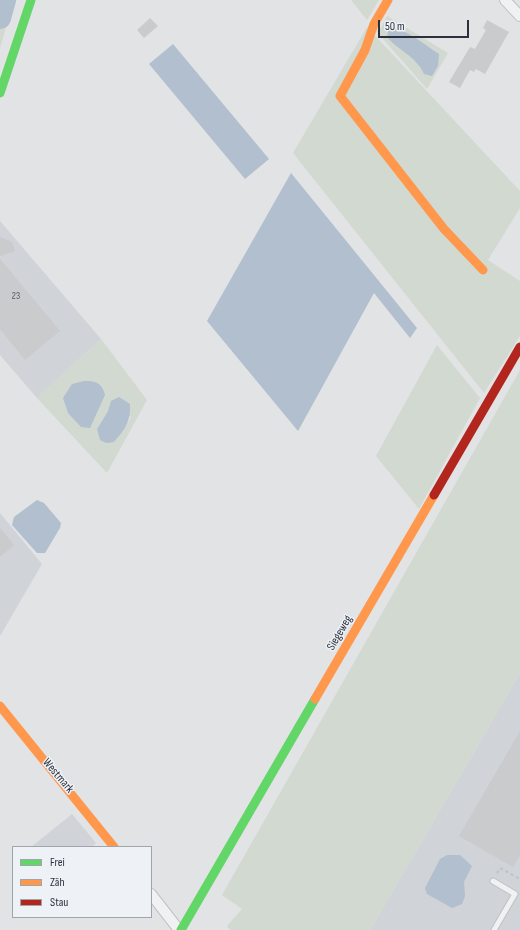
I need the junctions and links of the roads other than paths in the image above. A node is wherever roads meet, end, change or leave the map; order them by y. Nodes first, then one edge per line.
1 (31, 0) edge
2 (388, 0) edge
3 (505, 0) edge
4 (520, 16) edge
5 (2, 81) edge
6 (0, 93) edge
7 (483, 270) dead end
8 (520, 347) edge
9 (0, 706) edge
10 (113, 846) edge
11 (493, 881) road end
12 (152, 895) edge
13 (180, 930) edge
14 (494, 930) edge

1 - 5 street
2 - 7 street
3 - 4 street
5 - 6 street
8 - 13 street, Siegeweg
9 - 10 street, Westmark
11 - 14 lane
12 - 13 street

